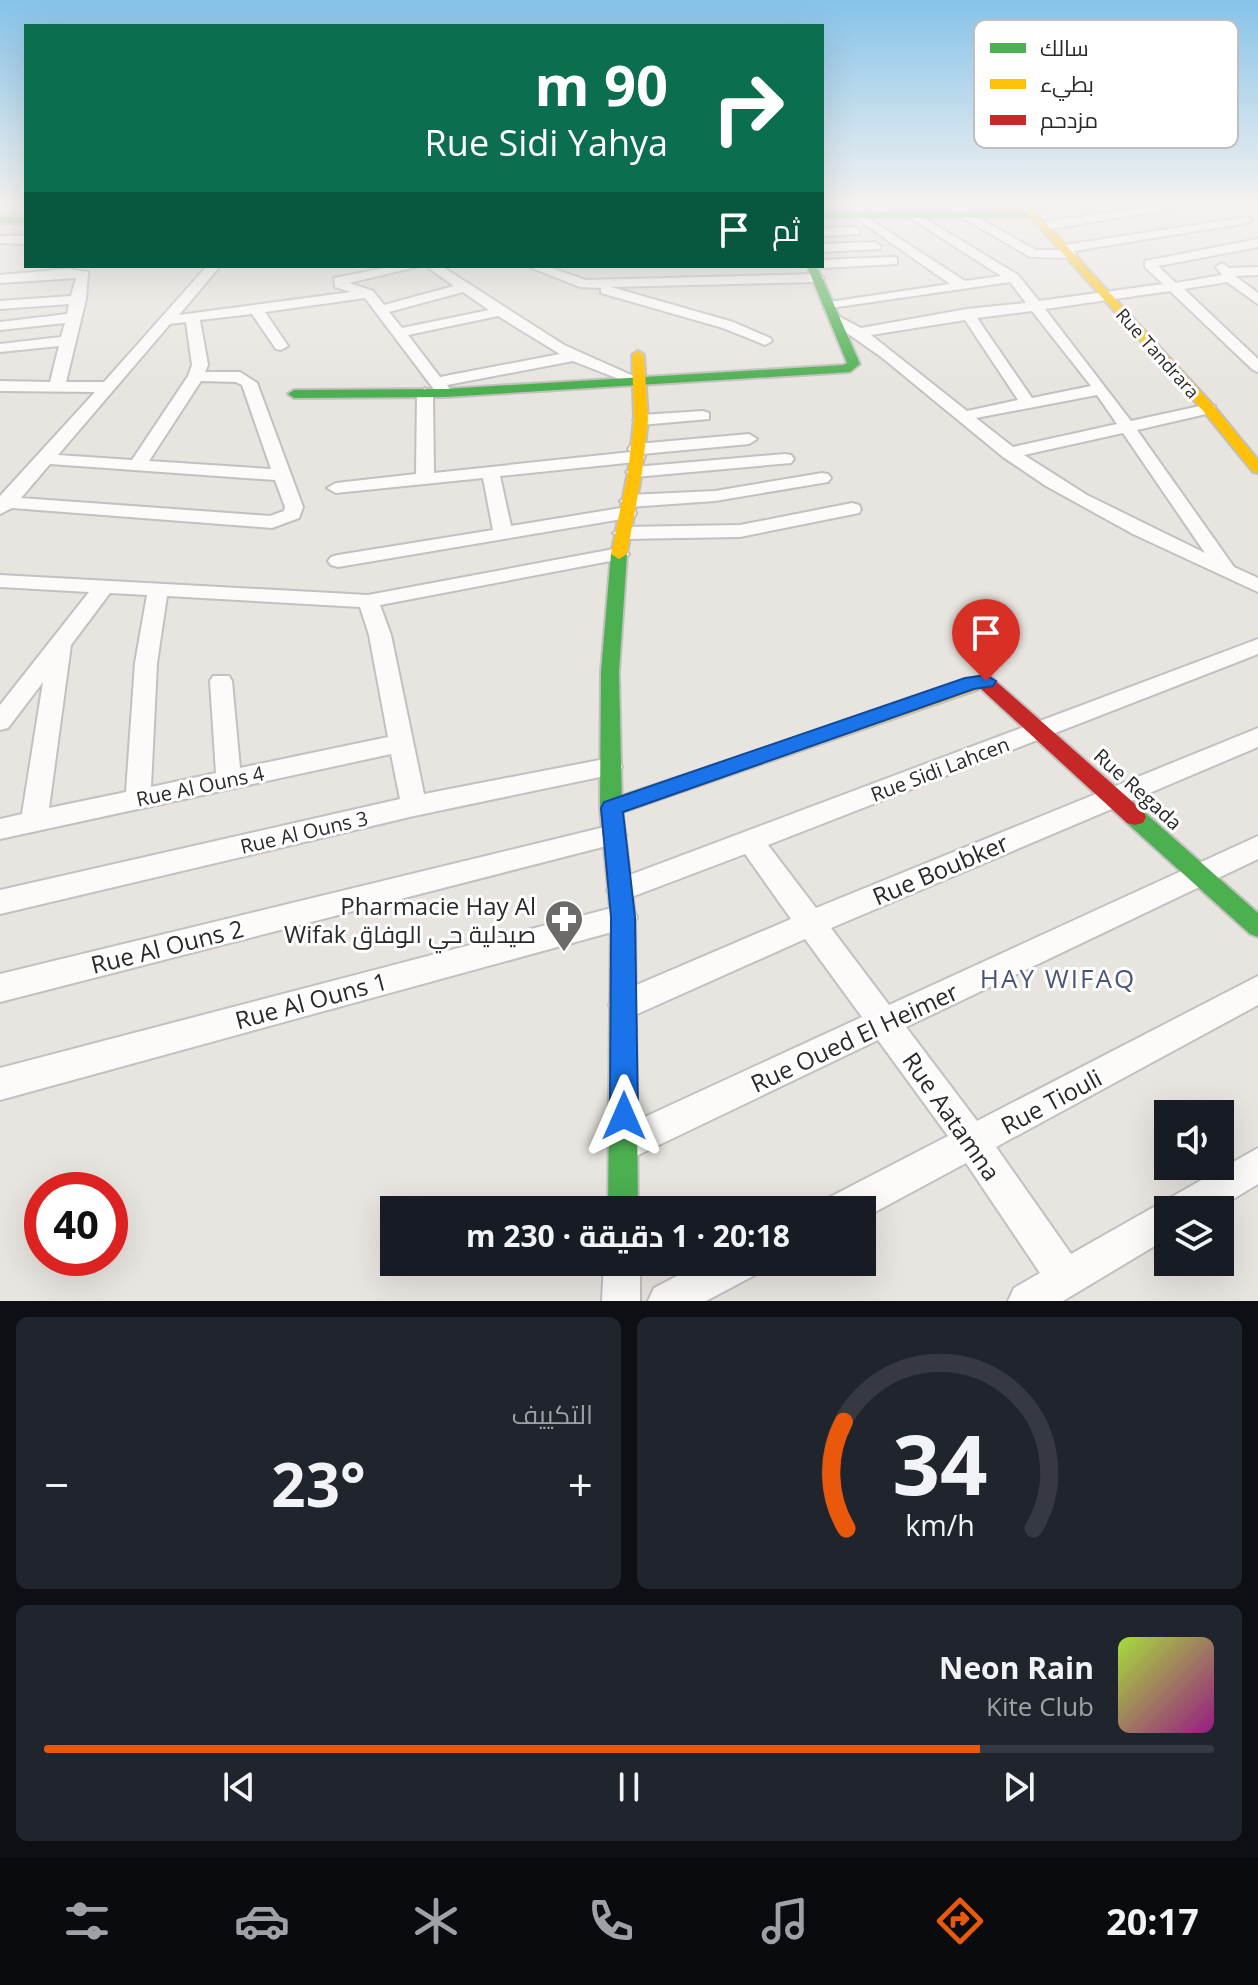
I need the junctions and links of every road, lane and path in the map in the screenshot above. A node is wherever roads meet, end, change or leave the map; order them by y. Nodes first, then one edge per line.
1 (860, 265) edge
2 (867, 265) edge
3 (932, 265) edge
4 (985, 265) edge
5 (1079, 265) edge
6 (1150, 265) edge
7 (1219, 265) edge
8 (212, 268) edge
9 (404, 268) edge
10 (435, 268) edge
11 (539, 268) edge
12 (779, 268) edge
13 (1258, 271) edge
14 (942, 274) junction
15 (1229, 275) junction
16 (881, 276) dead end
17 (1013, 278) junction
18 (0, 279) edge
19 (790, 279) junction
20 (585, 284) junction
21 (961, 285) junction
22 (466, 287) junction
23 (1174, 287) junction
24 (823, 288) edge
25 (368, 294) junction
26 (1107, 297) junction
27 (79, 299) junction
28 (1258, 300) edge
29 (1034, 304) junction
30 (0, 305) edge
31 (255, 308) junction
32 (381, 310) junction
33 (503, 311) junction
34 (967, 313) junction
35 (192, 316) junction
36 (72, 318) junction
37 (164, 321) junction
38 (0, 326) edge
39 (399, 333) junction
40 (859, 333) junction
41 (67, 341) junction
42 (765, 341) dead end
43 (281, 346) dead end
44 (0, 348) edge
45 (638, 355) dead end
46 (576, 356) junction
47 (1256, 362) edge
48 (196, 376) junction
49 (639, 382) junction
50 (8, 386) edge
51 (57, 386) junction
52 (109, 387) junction
53 (436, 389) junction
54 (1101, 389) junction
55 (294, 394) dead end
56 (0, 401) edge
57 (1028, 403) junction
58 (1209, 409) junction
59 (703, 416) dead end
60 (964, 416) junction
61 (641, 420) junction
62 (1128, 427) junction
63 (749, 439) dead end
64 (1009, 453) junction
65 (47, 459) junction
66 (636, 459) junction
67 (785, 459) dead end
68 (137, 465) junction
69 (1258, 469) edge
70 (490, 471) junction
71 (282, 475) junction
72 (425, 477) junction
73 (822, 478) dead end
74 (336, 488) dead end
75 (2, 505) edge
76 (628, 507) junction
77 (852, 509) dead end
78 (503, 533) junction
79 (621, 543) junction
80 (338, 561) dead end
81 (1227, 571) junction
82 (0, 581) edge
83 (1258, 586) edge
84 (104, 587) junction
85 (158, 591) junction
86 (368, 601) junction
87 (60, 645) junction
88 (1258, 646) edge
89 (221, 681) dead end
90 (0, 722) edge
91 (1042, 731) junction
92 (1258, 737) edge
93 (400, 743) junction
94 (610, 767) junction
95 (229, 780) junction
96 (1113, 797) junction
97 (138, 799) junction
98 (414, 806) junction
99 (612, 821) junction
100 (34, 822) junction
101 (0, 829) edge
102 (750, 841) junction
103 (1258, 847) edge
104 (1200, 875) junction
105 (0, 902) edge
106 (622, 904) junction
107 (811, 923) junction
108 (1258, 927) edge
109 (0, 988) edge
110 (1258, 990) edge
111 (624, 1005) junction
112 (885, 1022) junction
113 (0, 1084) edge
114 (973, 1143) junction
115 (624, 1144) junction
116 (1258, 1165) edge
117 (623, 1196) edge
118 (870, 1196) edge
119 (1205, 1196) edge
120 (1154, 1226) edge
121 (622, 1276) edge
122 (715, 1276) edge
123 (1065, 1278) junction
124 (621, 1301) edge
125 (667, 1301) edge
126 (1027, 1301) edge

1 - 24 street
2 - 16 street
3 - 14 street
4 - 17 street
5 - 26 street, Rue Tandrara
6 - 23 street
7 - 15 street
8 - 37 street
9 - 25 street
10 - 22 street
11 - 20 street
12 - 19 street
13 - 15 street
14 - 21 street
14 - 24 street
15 - 23 street
15 - 28 street
17 - 21 street
17 - 29 street
18 - 27 street
19 - 20 street
19 - 24 street
20 - 42 street
21 - 24 street
22 - 32 street
22 - 33 street
23 - 26 street
23 - 47 street
24 - 40 street
24 - 49 street
25 - 31 street
25 - 32 street
26 - 29 street
26 - 58 street, Rue Tandrara
27 - 30 street
27 - 36 street
29 - 34 street
29 - 54 street
31 - 35 street
31 - 43 street
32 - 39 street
33 - 39 street
33 - 46 street
34 - 40 street
34 - 57 street
35 - 37 street
35 - 48 street
36 - 38 street
36 - 41 street
37 - 52 street
39 - 53 street
40 - 60 street
41 - 44 street
41 - 51 street
45 - 49 street
46 - 49 street
46 - 53 street
48 - 68 street
48 - 71 street
49 - 53 street
49 - 61 street
50 - 51 street
50 - 56 street
51 - 52 street
52 - 65 street
53 - 55 street
53 - 72 street
54 - 57 street
54 - 62 street
57 - 60 street
58 - 62 street
58 - 69 street, Rue Tandrara
59 - 61 street
60 - 64 street
61 - 66 street
62 - 64 street
62 - 81 street
63 - 66 street
64 - 81 street
65 - 68 street
65 - 75 street
66 - 67 street
66 - 70 street
66 - 76 street
68 - 71 street
70 - 72 street
70 - 78 street
71 - 75 street
72 - 74 street
73 - 76 street
76 - 78 street
76 - 79 street
77 - 79 street
78 - 80 street
79 - 86 street
79 - 94 street
81 - 83 street
82 - 84 street
84 - 85 street
84 - 87 street
85 - 86 street
85 - 97 street
86 - 93 street
87 - 90 street
87 - 100 street
88 - 91 street, Rue Sidi Lahcen
89 - 95 street
91 - 96 street, Rue Regada
91 - 99 street, Rue Regada
91 - 102 street, Rue Sidi Lahcen
92 - 96 street, Rue Boubker
93 - 95 street, Rue Al Ouns 4
93 - 98 street
94 - 98 street, Rue Al Ouns 3
94 - 99 street
95 - 97 street, Rue Al Ouns 4
96 - 104 street, Rue Regada
96 - 107 street, Rue Boubker
97 - 100 street, Rue Al Ouns 4
98 - 105 street, Rue Al Ouns 3
99 - 106 street
99 - 109 street, Rue Al Ouns 2
100 - 101 street, Rue Al Ouns 4
102 - 106 street, Rue Sidi Lahcen
102 - 107 street, Rue Aatamna
103 - 104 street, Rue Oued El Heimer
104 - 108 street, Rue Regada
104 - 112 street, Rue Oued El Heimer
106 - 111 street
106 - 113 street, Rue Al Ouns 1
107 - 111 street, Rue Boubker
107 - 112 street, Rue Aatamna
110 - 114 street, Rue Tiouli
111 - 115 street
112 - 114 street, Rue Aatamna
112 - 115 street, Rue Oued El Heimer
114 - 118 street, Rue Tiouli
114 - 123 street, Rue Aatamna
115 - 117 street
116 - 119 street
120 - 123 street
121 - 124 street
122 - 125 street
123 - 126 street

